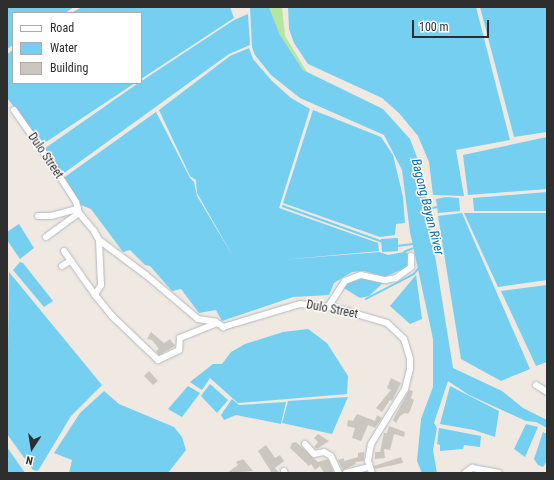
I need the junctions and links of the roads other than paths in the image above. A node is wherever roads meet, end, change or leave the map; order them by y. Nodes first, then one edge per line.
1 (14, 110) dead end
2 (78, 211) junction
3 (38, 216) dead end
4 (46, 237) dead end
5 (98, 240) junction
6 (64, 251) dead end
7 (411, 256) dead end
8 (70, 260) junction
9 (62, 266) dead end
10 (95, 295) junction
11 (328, 307) junction
12 (218, 323) junction
13 (536, 385) dead end
14 (547, 392) edge
15 (305, 444) dead end
16 (370, 470) edge
17 (339, 473) edge
18 (346, 473) edge
19 (465, 473) edge
20 (499, 473) edge

1 - 2 street, Dulo Street
2 - 3 street
2 - 4 street
2 - 5 street
5 - 10 street
5 - 12 street, Dulo Street
6 - 8 street
7 - 11 street
8 - 9 street
8 - 10 street
10 - 12 street
11 - 12 street, Dulo Street
11 - 16 street, Dulo Street
13 - 14 street
15 - 17 street
16 - 18 street
19 - 20 street

